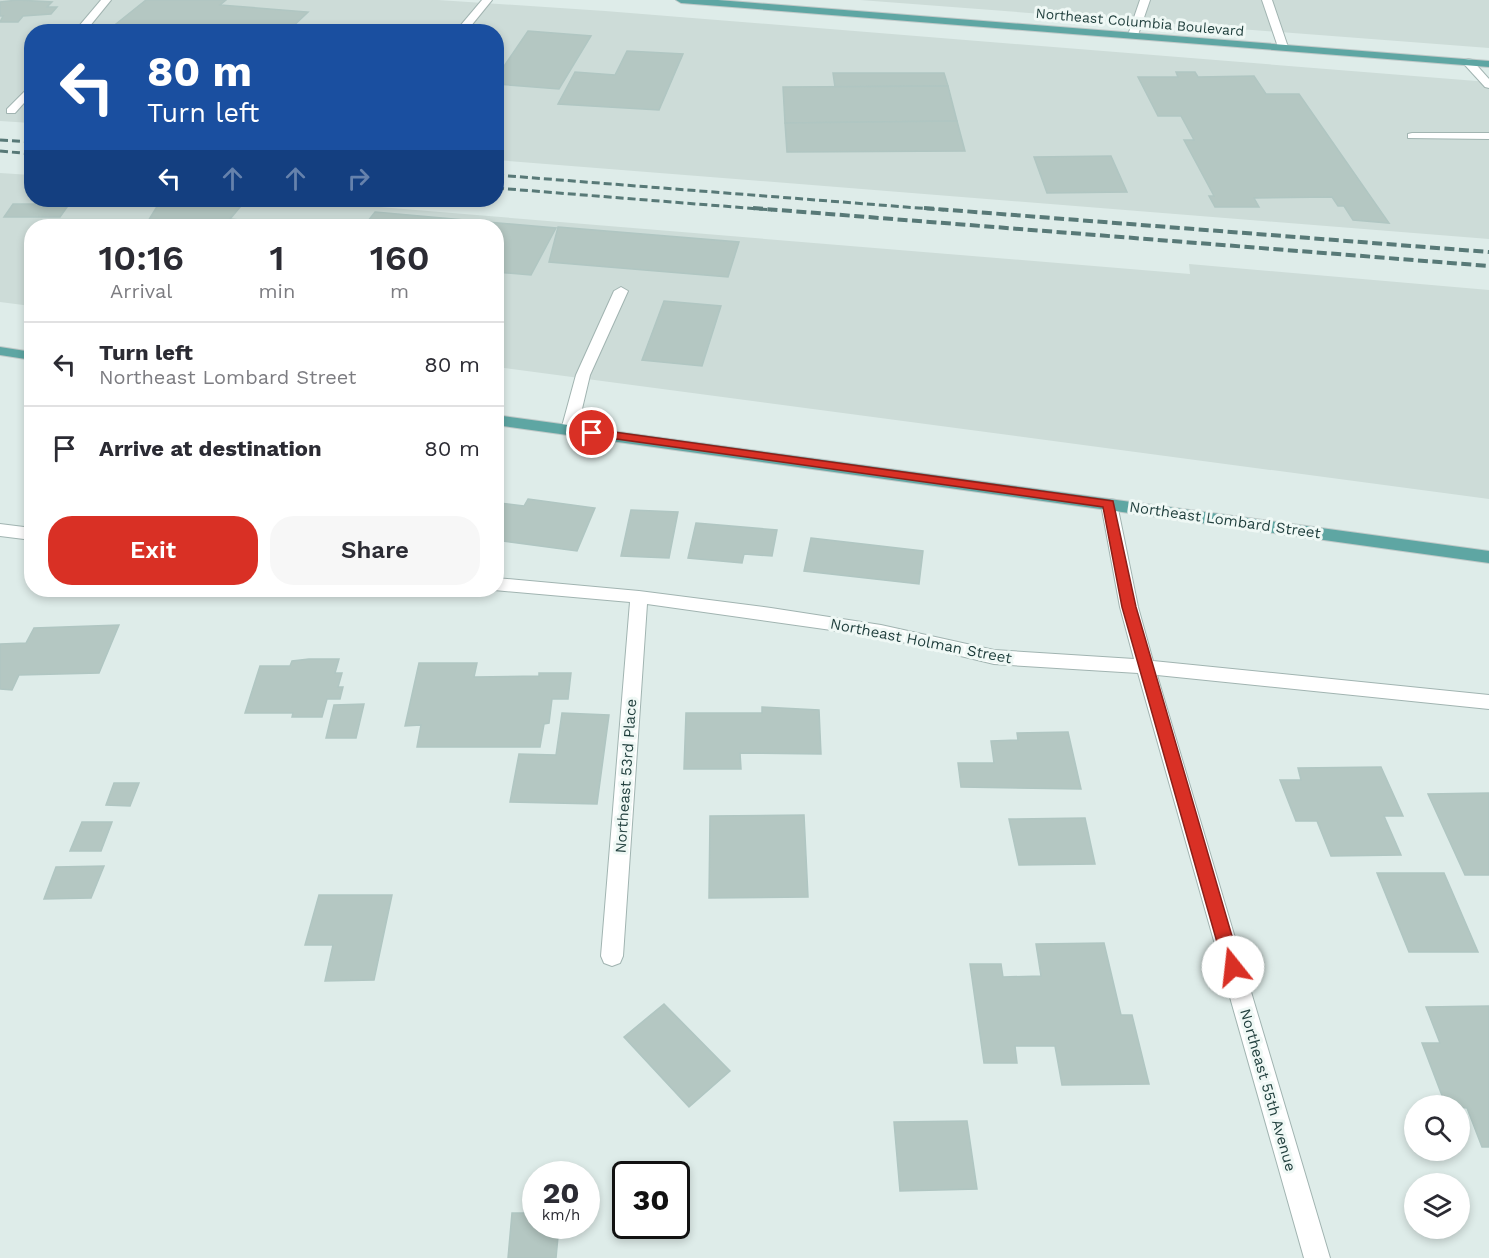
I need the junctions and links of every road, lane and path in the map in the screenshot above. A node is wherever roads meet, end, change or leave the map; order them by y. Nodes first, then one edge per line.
1 (106, 0) edge
2 (487, 0) edge
3 (681, 0) edge
4 (1145, 0) edge
5 (1267, 0) edge
6 (771, 3) edge
7 (86, 24) edge
8 (467, 24) edge
9 (1133, 35) junction
10 (1283, 47) junction
11 (1468, 62) junction
12 (1489, 64) edge
13 (1489, 85) edge
14 (24, 96) edge
15 (11, 111) dead end
16 (1412, 136) dead end
17 (1489, 136) edge
18 (621, 291) dead end
19 (0, 351) edge
20 (24, 355) edge
21 (504, 421) edge
22 (569, 430) junction
23 (1109, 504) junction
24 (0, 530) edge
25 (24, 533) edge
26 (1489, 557) edge
27 (504, 585) edge
28 (639, 597) junction
29 (1145, 667) junction
30 (1489, 702) edge
31 (612, 956) dead end
32 (1317, 1258) edge

1 - 7 street
2 - 8 street
3 - 6 main road, Northeast Columbia Boulevard
4 - 9 street
5 - 10 street
6 - 9 main road, Northeast Columbia Boulevard
9 - 10 main road, Northeast Columbia Boulevard
10 - 11 main road, Northeast Columbia Boulevard
11 - 12 main road, Northeast Columbia Boulevard
11 - 13 street
14 - 15 street
16 - 17 street
18 - 22 street
19 - 20 main road
21 - 22 main road, Northeast Lombard Street
22 - 23 main road, Northeast Lombard Street
23 - 26 main road, Northeast Lombard Street
23 - 29 street, Northeast 55th Avenue
24 - 25 street
27 - 28 street, Northeast Holman Street
28 - 29 street, Northeast Holman Street
28 - 31 street, Northeast 53rd Place
29 - 30 street, Northeast Holman Street
29 - 32 street, Northeast 55th Avenue

